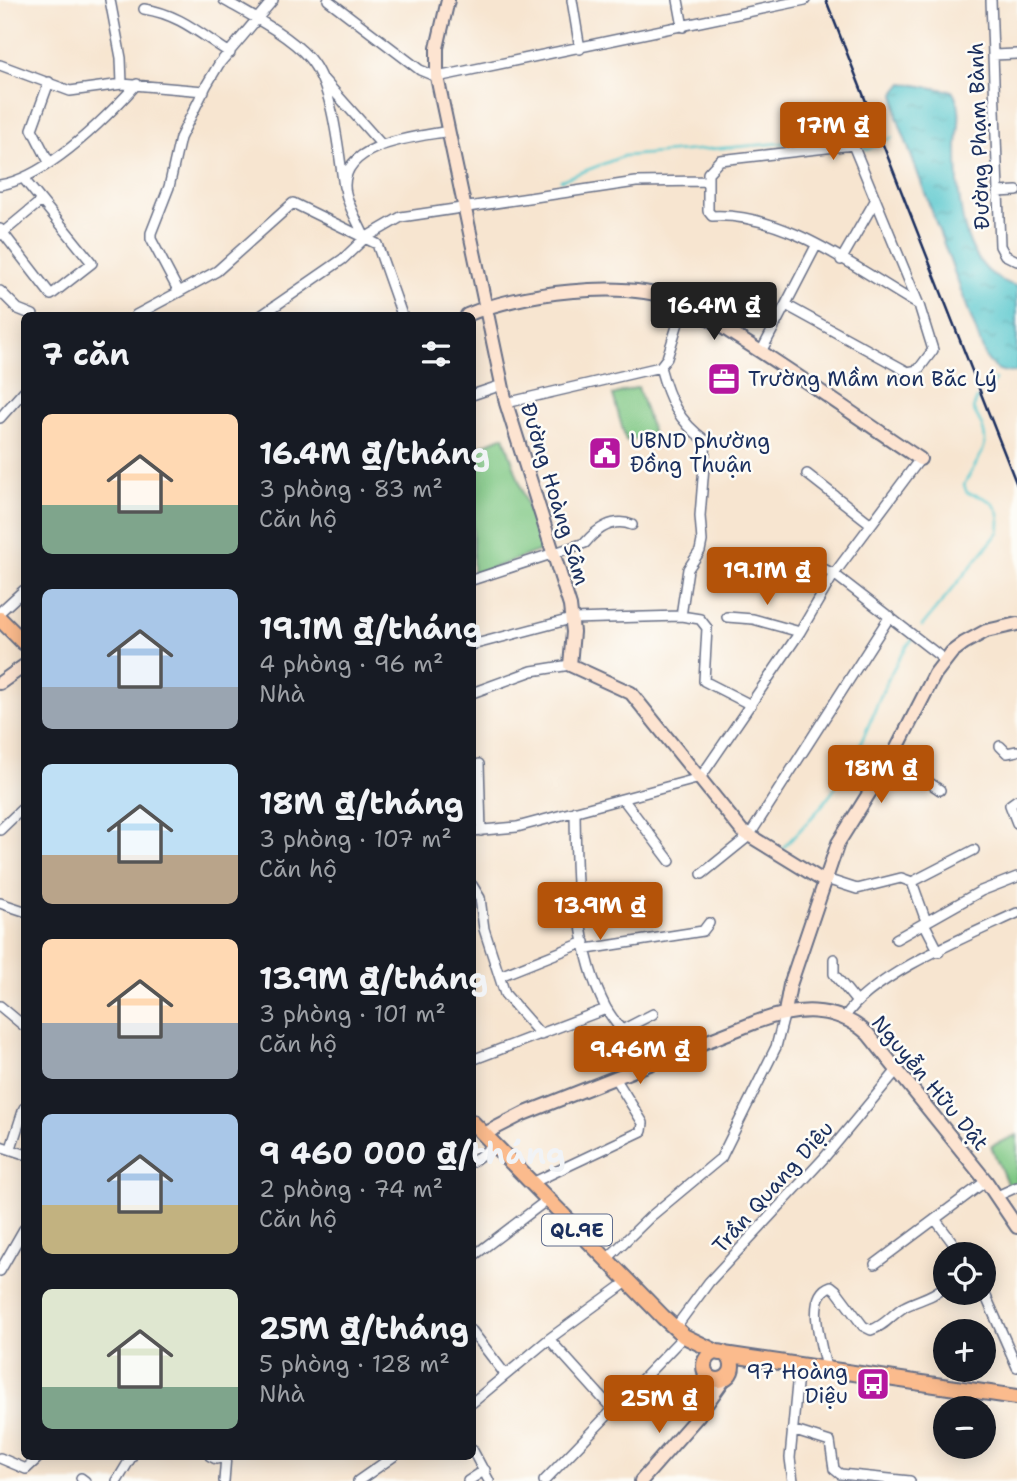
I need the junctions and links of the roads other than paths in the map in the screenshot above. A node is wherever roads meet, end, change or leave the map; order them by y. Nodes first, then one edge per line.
1 (110, 0) edge
2 (224, 0) edge
3 (273, 0) edge
4 (328, 0) edge
5 (448, 0) edge
6 (572, 0) edge
7 (678, 0) edge
8 (805, 0) edge
9 (991, 0) edge
10 (144, 9) dead end
11 (258, 19) junction
12 (682, 27) junction
13 (580, 49) junction
14 (230, 53) junction
15 (1017, 54) edge
16 (993, 55) junction
17 (0, 65) edge
18 (321, 77) junction
19 (437, 77) junction
20 (49, 82) junction
21 (122, 84) junction
22 (137, 85) junction
23 (204, 91) junction
24 (449, 131) junction
25 (381, 144) junction
26 (49, 162) junction
27 (23, 178) junction
28 (707, 181) junction
29 (0, 185) edge
30 (344, 187) junction
31 (1017, 191) edge
32 (998, 192) junction
33 (41, 201) junction
34 (875, 201) junction
35 (465, 208) junction
36 (1, 232) edge
37 (365, 238) junction
38 (816, 246) junction
39 (841, 260) junction
40 (1017, 261) edge
41 (0, 291) edge
42 (179, 292) junction
43 (684, 304) junction
44 (786, 305) junction
45 (919, 305) junction
46 (485, 307) junction
47 (26, 312) edge
48 (142, 312) edge
49 (266, 312) edge
50 (401, 312) edge
51 (474, 312) edge
52 (761, 352) junction
53 (660, 368) junction
54 (502, 385) junction
55 (21, 394) edge
56 (476, 394) edge
57 (506, 403) junction
58 (0, 418) edge
59 (920, 459) joint
60 (807, 474) dead end
61 (871, 524) junction
62 (632, 525) dead end
63 (552, 553) junction
64 (782, 554) dead end
65 (834, 574) junction
66 (476, 579) edge
67 (21, 593) edge
68 (0, 611) edge
69 (681, 616) junction
70 (890, 616) junction
71 (727, 617) dead end
72 (0, 619) edge
73 (571, 619) junction
74 (1017, 624) edge
75 (800, 632) junction
76 (21, 640) edge
77 (476, 644) edge
78 (945, 660) junction
79 (570, 665) junction
80 (21, 668) edge
81 (0, 683) edge
82 (476, 692) edge
83 (751, 705) junction
84 (1000, 746) dead end
85 (1017, 751) edge
86 (892, 757) junction
87 (479, 764) dead end
88 (700, 778) junction
89 (940, 790) dead end
90 (623, 799) junction
91 (1017, 800) edge
92 (21, 810) edge
93 (575, 811) junction
94 (1017, 823) edge
95 (0, 830) edge
96 (477, 831) edge
97 (749, 836) junction
98 (974, 850) dead end
99 (670, 861) dead end
100 (702, 874) dead end
101 (1017, 877) edge
102 (825, 880) junction
103 (912, 882) junction
104 (476, 893) edge
105 (0, 903) edge
106 (21, 910) edge
107 (1017, 913) edge
108 (925, 922) junction
109 (709, 923) dead end
110 (896, 939) dead end
111 (586, 946) junction
112 (939, 951) junction
113 (834, 959) dead end
114 (500, 976) junction
115 (856, 1001) junction
116 (0, 1006) edge
117 (605, 1006) junction
118 (785, 1012) junction
119 (653, 1014) dead end
120 (845, 1017) junction
121 (21, 1024) edge
122 (624, 1029) junction
123 (541, 1035) junction
124 (476, 1059) edge
125 (648, 1065) junction
126 (897, 1070) junction
127 (615, 1078) junction
128 (21, 1117) edge
129 (476, 1126) edge
130 (489, 1140) junction
131 (0, 1146) edge
132 (11, 1148) junction
133 (21, 1153) edge
134 (476, 1157) edge
135 (986, 1181) junction
136 (532, 1183) junction
137 (1017, 1187) edge
138 (998, 1196) junction
139 (547, 1200) junction
140 (935, 1219) junction
141 (1017, 1227) edge
142 (21, 1234) edge
143 (952, 1242) edge
144 (476, 1255) edge
145 (606, 1259) junction
146 (875, 1264) dead end
147 (0, 1271) edge
148 (626, 1282) junction
149 (933, 1295) edge
150 (990, 1305) edge
151 (680, 1332) junction
152 (476, 1336) edge
153 (549, 1339) junction
154 (722, 1353) junction
155 (769, 1358) junction
156 (799, 1363) junction
157 (1017, 1367) edge
158 (704, 1368) junction
159 (826, 1368) junction
160 (505, 1374) junction
161 (728, 1375) junction
162 (1017, 1397) edge
163 (476, 1399) edge
164 (703, 1405) junction
165 (614, 1411) junction
166 (792, 1430) junction
167 (476, 1456) edge
168 (0, 1458) edge
169 (36, 1460) edge
170 (130, 1460) edge
171 (225, 1460) edge
172 (388, 1460) edge
173 (485, 1471) junction
174 (891, 1480) edge
175 (117, 1481) edge
176 (224, 1481) edge
177 (358, 1481) edge
178 (468, 1481) edge
179 (489, 1481) edge
180 (544, 1481) edge
181 (641, 1481) edge
182 (793, 1481) edge
183 (910, 1481) edge

1 - 21 street
2 - 11 street
3 - 11 street
4 - 19 street
5 - 19 street, Đường Hoàng Sâm
6 - 13 street
7 - 12 street
8 - 12 street
9 - 16 street, Đường Phạm Bành
10 - 14 street
11 - 14 street
11 - 18 street
12 - 13 street
13 - 19 street
14 - 23 street
15 - 16 street
16 - 32 street, Đường Phạm Bành
17 - 20 street
18 - 25 street
18 - 30 street
19 - 24 street, Đường Hoàng Sâm
20 - 21 street
20 - 26 street
21 - 22 street
22 - 23 street
22 - 26 street
23 - 42 street
24 - 25 street
24 - 35 street, Đường Hoàng Sâm
25 - 30 street
26 - 27 street
27 - 29 street
27 - 33 street
28 - 34 street
28 - 35 street
28 - 38 street
30 - 37 street
31 - 32 street
32 - 40 street, Đường Phạm Bành
33 - 36 street
33 - 36 street
34 - 39 street
34 - 45 street
35 - 37 street
35 - 46 street, Đường Hoàng Sâm
37 - 42 street
37 - 49 street
37 - 50 street
38 - 39 street
38 - 44 street
39 - 45 street
41 - 47 street
42 - 48 street
43 - 46 street
43 - 52 street
43 - 53 street
44 - 45 street
44 - 52 street
46 - 51 street
46 - 54 street, Đường Hoàng Sâm
52 - 59 street
53 - 57 street
53 - 69 street
54 - 56 street
54 - 57 street, Đường Hoàng Sâm
55 - 58 street
57 - 63 street, Đường Hoàng Sâm
59 - 61 street
60 - 61 street
61 - 65 street
62 - 63 street
63 - 66 street
63 - 73 street, Đường Hoàng Sâm
64 - 65 street
65 - 70 street
65 - 75 street
67 - 68 street
69 - 73 street
69 - 83 street
70 - 78 street
70 - 97 street
71 - 75 street
72 - 76 main road
73 - 77 street
73 - 79 street, Đường Hoàng Sâm
74 - 78 street
75 - 83 street
78 - 86 street
79 - 82 street
79 - 88 street
80 - 81 street
83 - 88 street
84 - 85 street
86 - 89 street
86 - 102 street
87 - 96 street
88 - 90 street
88 - 97 street
90 - 93 street
90 - 99 street
91 - 94 street
92 - 95 street
93 - 96 street
93 - 111 street
97 - 100 street
97 - 102 street
98 - 103 street
101 - 108 street
102 - 103 street
102 - 118 street
103 - 108 street
104 - 114 street
105 - 106 street
107 - 112 street
108 - 110 street
108 - 112 street
109 - 111 street
111 - 114 street
111 - 117 street
112 - 115 street
113 - 115 street
114 - 123 street
115 - 120 street
116 - 121 street
117 - 122 street
117 - 123 street
118 - 120 street, Nguyễn Hữu Dật
118 - 125 street
118 - 145 street
119 - 122 street
120 - 126 street, Nguyễn Hữu Dật
122 - 125 street
123 - 124 street
125 - 127 street
126 - 135 street, Nguyễn Hữu Dật
126 - 151 street, Trần Quang Diệu
127 - 130 street
127 - 136 street
128 - 132 street
129 - 130 main road, QL.9E
130 - 134 street
130 - 136 main road, QL.9E
131 - 132 street
132 - 133 street
135 - 138 street, Nguyễn Hữu Dật
135 - 140 street
136 - 139 main road, QL.9E
137 - 138 street
138 - 141 street, Nguyễn Hữu Dật
139 - 144 street
139 - 145 main road, QL.9E
140 - 143 street
140 - 146 street
142 - 147 street
145 - 148 main road, QL.9E
148 - 151 main road, QL.9E
148 - 153 street
149 - 159 street
150 - 157 street
151 - 154 main road, QL.9E
151 - 158 main road, QL.9E
151 - 165 street, Trần Quang Diệu
152 - 160 street
153 - 160 street
153 - 165 street
154 - 155 main road, QL.9E
154 - 158 main road
154 - 161 main road
155 - 156 main road, QL.9E
155 - 161 main road, QL.9E
156 - 159 main road, QL.9E
156 - 166 street
158 - 161 main road
158 - 164 street
159 - 162 main road, QL.9E
160 - 163 street
161 - 164 street
164 - 181 street
165 - 180 street, Trần Quang Diệu
166 - 174 street
166 - 182 street
167 - 173 street
168 - 169 street
170 - 175 street
171 - 176 street
172 - 177 street
173 - 178 street
173 - 179 street
174 - 183 street

